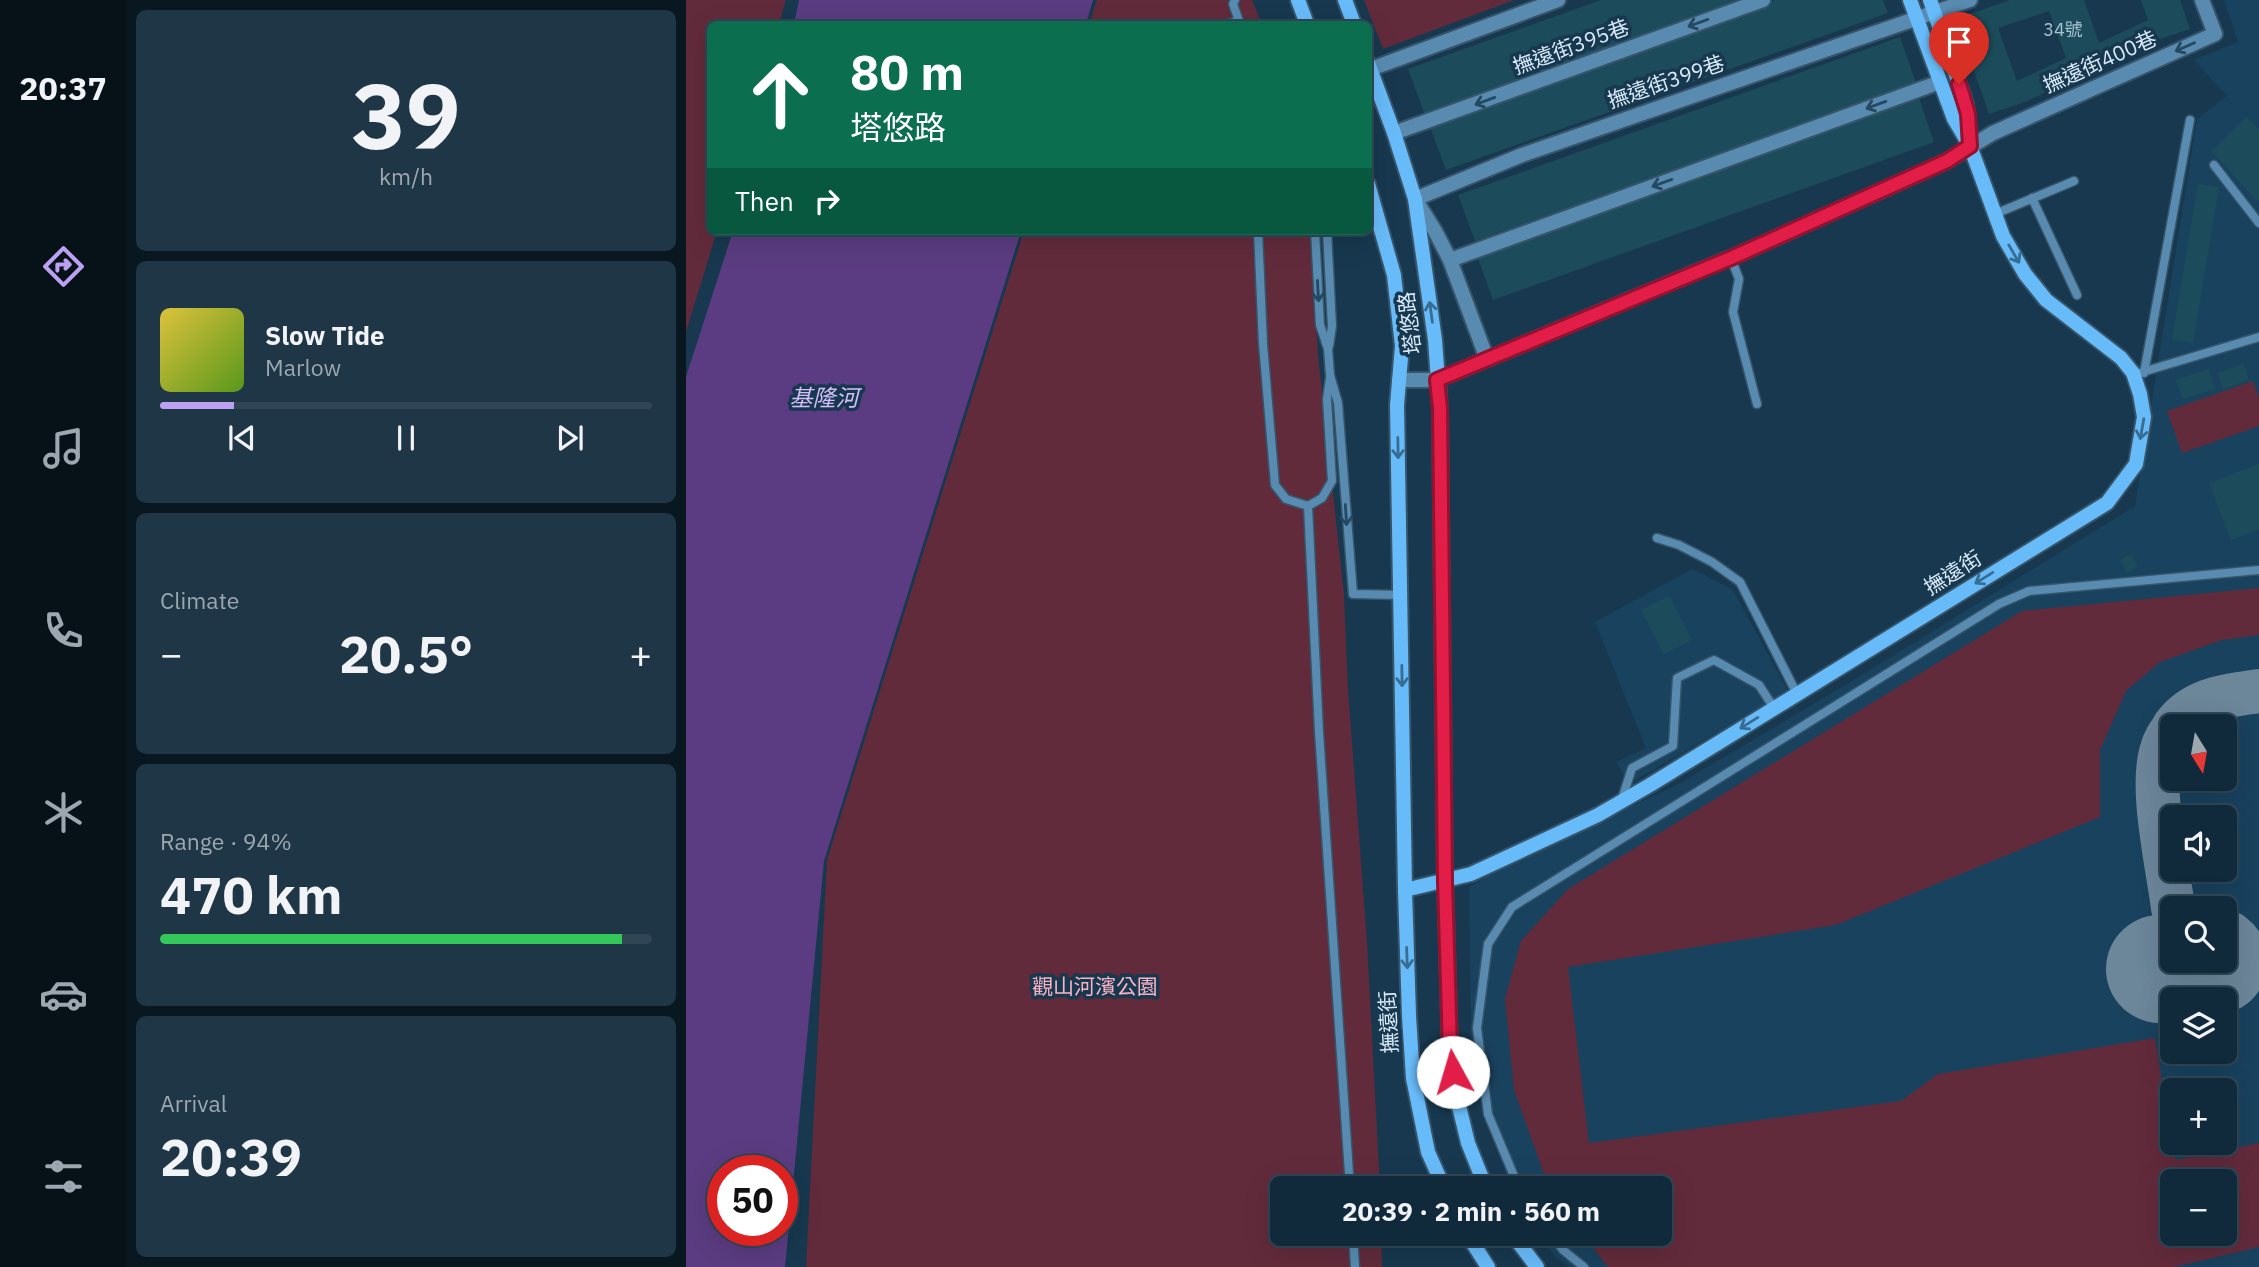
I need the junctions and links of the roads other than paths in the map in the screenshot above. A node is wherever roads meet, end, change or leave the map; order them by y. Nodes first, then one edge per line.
1 (1235, 0) edge
2 (1298, 0) edge
3 (1345, 0) edge
4 (1558, 0) edge
5 (1763, 0) edge
6 (1910, 0) edge
7 (1970, 0) edge
8 (2202, 0) edge
9 (1932, 6) edge
10 (1917, 18) junction
11 (1238, 21) edge
12 (1306, 21) edge
13 (1353, 21) edge
14 (1372, 66) edge
15 (1372, 75) edge
16 (1940, 82) junction
17 (2190, 120) dead end
18 (1394, 134) junction
19 (1970, 146) junction
20 (2214, 164) dead end
21 (2074, 181) dead end
22 (1372, 198) edge
23 (2032, 198) junction
24 (1415, 199) junction
25 (1995, 214) junction
26 (2259, 223) edge
27 (1258, 235) edge
28 (1315, 235) edge
29 (1327, 235) edge
30 (1731, 258) junction
31 (1450, 260) junction
32 (2077, 295) dead end
33 (2259, 337) edge
34 (1328, 349) junction
35 (1487, 359) junction
36 (2138, 373) junction
37 (1330, 375) junction
38 (1399, 380) junction
39 (1437, 380) junction
40 (1757, 404) dead end
41 (1308, 506) junction
42 (1657, 538) dead end
43 (2259, 570) edge
44 (1401, 595) junction
45 (1797, 694) junction
46 (1773, 708) junction
47 (1621, 802) junction
48 (1445, 881) junction
49 (1405, 890) junction
50 (1349, 1176) edge
51 (1439, 1176) edge
52 (1481, 1176) edge
53 (1514, 1176) edge
54 (1354, 1246) edge
55 (1475, 1246) edge
56 (1521, 1246) edge
57 (1560, 1246) edge
58 (1355, 1267) edge
59 (1488, 1267) edge
60 (1537, 1267) edge
61 (1584, 1267) edge

1 - 11 lane
2 - 12 main road
3 - 13 main road
4 - 14 street
5 -> 18 street, 撫遠街395巷
6 - 10 main road, 撫遠街
7 - 9 street
8 -> 19 street, 撫遠街400巷
9 - 10 street, 撫遠街399巷
9 - 19 main road, 撫遠街
10 - 16 main road, 撫遠街
10 - 24 street, 撫遠街399巷
15 - 18 main road, 塔悠路
16 - 19 main road, 撫遠街
16 -> 31 street
17 - 36 lane
18 - 24 main road, 塔悠路
19 - 25 main road, 撫遠街
19 - 30 street
20 - 26 lane
21 - 23 lane
22 - 38 main road, 塔悠路
23 - 25 lane
23 - 32 lane
24 - 31 street
39 -> 24 main road, 塔悠路
25 -> 36 main road, 撫遠街
27 - 41 lane
28 -> 34 lane
29 - 34 lane
30 - 35 street
30 - 40 lane
31 - 35 street
33 - 36 lane
34 - 37 lane
35 - 39 street
36 -> 45 main road, 撫遠街
37 - 41 lane
37 -> 44 lane
38 - 39 street
38 -> 44 main road, 塔悠路
39 - 48 main road, 塔悠路
41 - 50 lane
42 - 45 lane
43 - 53 lane
44 -> 49 main road, 塔悠路
45 - 46 main road, 撫遠街
46 -> 47 main road, 撫遠街
46 - 47 lane
47 - 48 main road, 撫遠街
48 - 49 main road, 撫遠街
48 - 52 main road
49 -> 51 main road, 撫遠街
54 - 58 lane
55 - 59 main road
56 - 60 main road
57 - 61 lane

